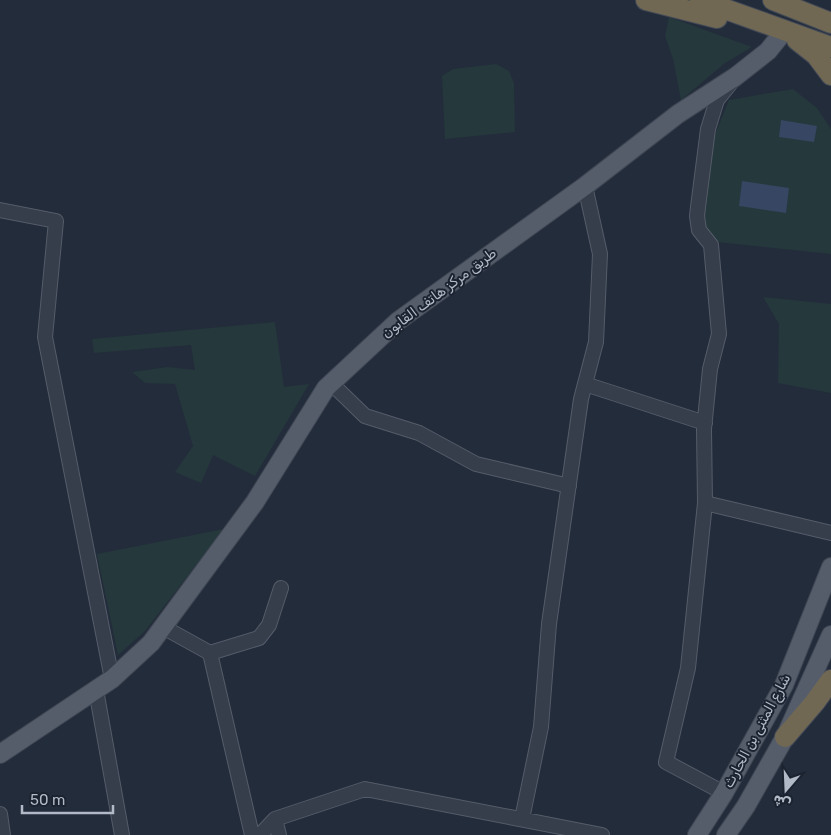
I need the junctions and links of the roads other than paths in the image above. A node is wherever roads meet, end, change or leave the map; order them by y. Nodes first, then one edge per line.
1 (646, 0) edge
2 (700, 0) edge
3 (773, 0) edge
4 (831, 22) edge
5 (778, 28) junction
6 (831, 48) edge
7 (831, 75) edge
8 (735, 77) junction
9 (585, 186) junction
10 (0, 210) edge
11 (331, 383) junction
12 (585, 384) junction
13 (705, 423) junction
14 (569, 486) junction
15 (705, 503) junction
16 (831, 533) edge
17 (831, 567) edge
18 (281, 588) dead end
19 (163, 627) junction
20 (831, 635) edge
21 (210, 653) junction
22 (112, 679) junction
23 (831, 680) edge
24 (96, 690) junction
25 (785, 737) junction
26 (0, 754) edge
27 (724, 793) junction
28 (0, 814) edge
29 (275, 819) junction
30 (522, 819) junction
31 (3, 835) edge
32 (122, 835) edge
33 (252, 835) edge
34 (260, 835) edge
35 (279, 835) edge
36 (602, 835) edge
37 (697, 835) edge
38 (726, 835) edge

1 - 5 highway
2 - 5 highway
3 - 4 highway
5 - 6 highway
5 - 7 highway
5 - 8 main road, طريق مركز هاتف القابون
8 - 9 main road, طريق مركز هاتف القابون
8 - 13 street
9 - 11 main road, طريق مركز هاتف القابون
9 - 12 street
10 - 22 street
11 - 14 street
11 - 19 main road, طريق مركز هاتف القابون
12 - 13 street
12 - 14 street
13 - 15 street
14 - 30 street
15 - 16 street
15 - 27 street
17 - 27 main road, شارع المثنى بن الحارث
18 - 21 street
19 - 21 street
19 - 22 main road, طريق مركز هاتف القابون
20 - 25 main road, شارع المثنى بن الحارث
21 - 33 street
22 - 24 main road, طريق مركز هاتف القابون
23 - 25 highway
24 - 26 main road, طريق مركز هاتف القابون
24 - 32 street
25 - 38 main road, شارع المثنى بن الحارث
27 - 37 main road, شارع المثنى بن الحارث
28 - 31 street
29 - 30 street
29 - 34 street
29 - 35 street
30 - 36 street

